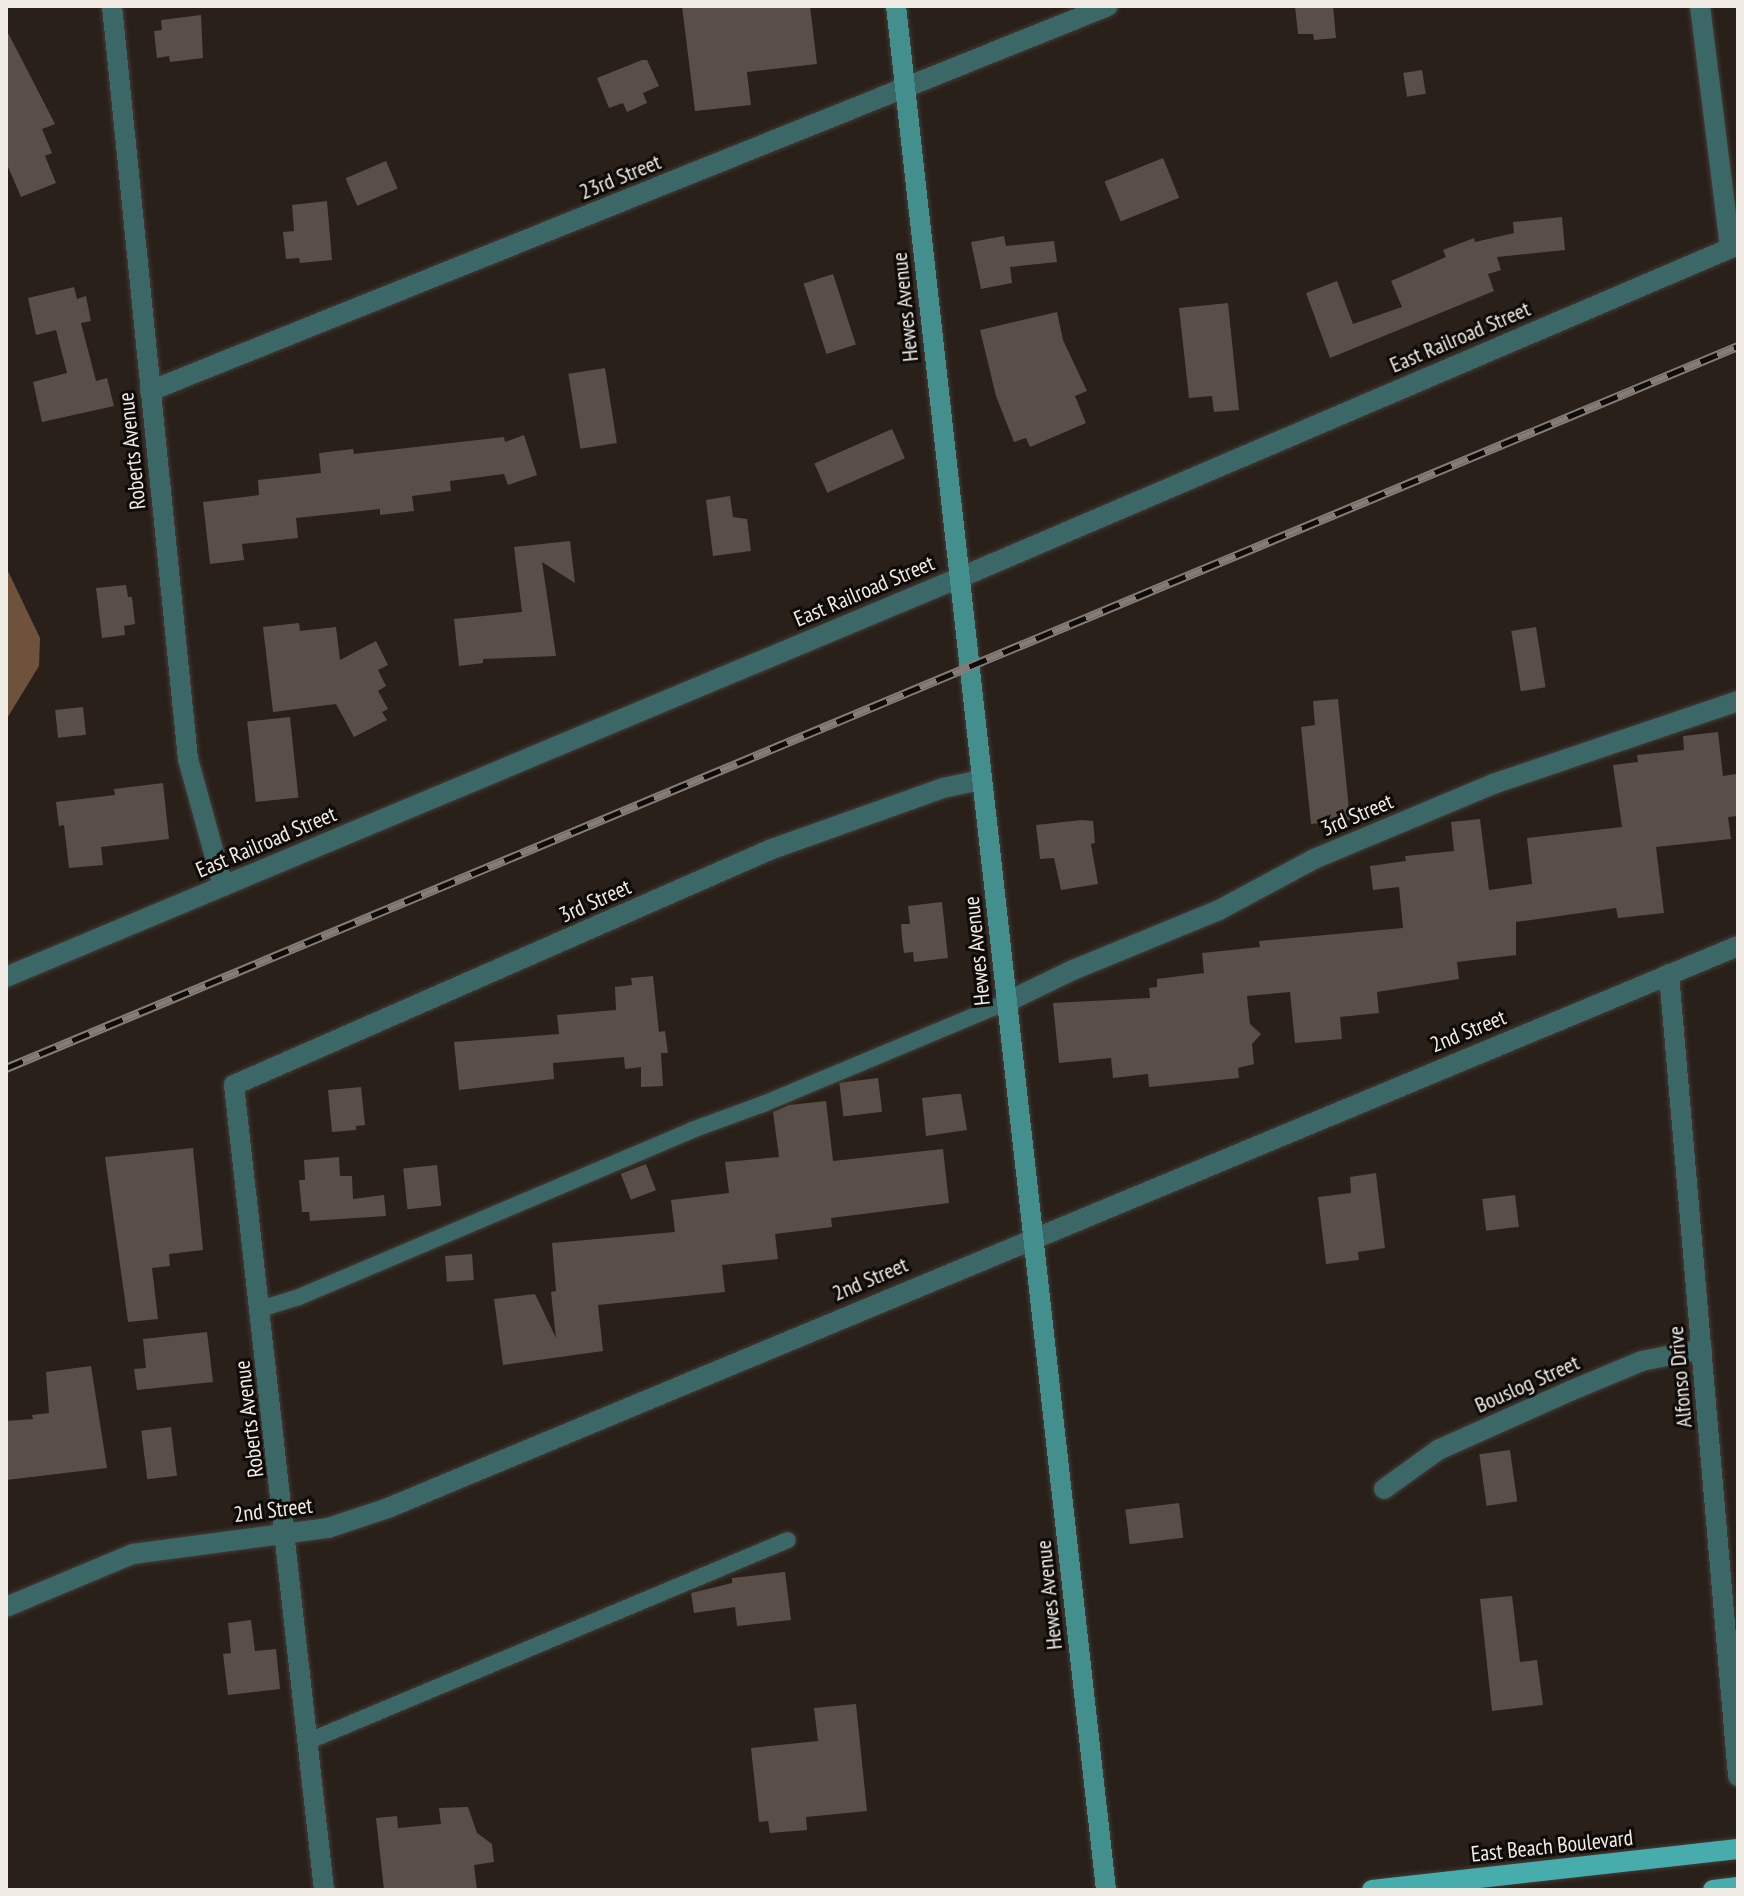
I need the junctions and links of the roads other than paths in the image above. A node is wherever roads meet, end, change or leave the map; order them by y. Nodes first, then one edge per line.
1 (112, 6) edge
2 (896, 6) edge
3 (1108, 6) edge
4 (1700, 6) edge
5 (905, 89) junction
6 (1734, 246) edge
7 (150, 391) junction
8 (959, 578) junction
9 (1738, 701) edge
10 (982, 780) junction
11 (223, 886) junction
12 (1738, 946) edge
13 (1669, 974) junction
14 (6, 977) edge
15 (1007, 1002) junction
16 (234, 1085) joint
17 (1033, 1237) junction
18 (260, 1309) junction
19 (1702, 1349) junction
20 (1384, 1489) dead end
21 (286, 1534) junction
22 (788, 1540) dead end
23 (6, 1607) edge
24 (309, 1741) junction
25 (1738, 1776) edge
26 (1738, 1849) edge
27 (1738, 1887) edge
28 (324, 1890) edge
29 (1106, 1890) edge
30 (1372, 1890) edge
31 (1713, 1890) edge

1 - 7 street, Roberts Avenue
2 - 5 main road, Hewes Avenue
3 - 5 street, 23rd Street
4 - 6 street
5 - 7 street, 23rd Street
5 - 8 main road, Hewes Avenue
6 - 8 street, East Railroad Street
7 - 11 street, Roberts Avenue
8 - 10 main road, Hewes Avenue
8 - 11 street, East Railroad Street
9 - 15 street, 3rd Street
10 - 15 main road, Hewes Avenue
10 - 16 street, 3rd Street
11 - 14 street, East Railroad Street
12 - 13 street, 2nd Street
13 - 17 street, 2nd Street
13 - 19 street, Alfonso Drive
15 - 17 main road, Hewes Avenue
15 - 18 lane
16 - 18 street, Roberts Avenue
17 - 21 street, 2nd Street
17 - 29 main road, Hewes Avenue
18 - 21 street, Roberts Avenue
19 - 20 street, Bouslog Street
19 - 25 street, Alfonso Drive
21 - 23 street, 2nd Street
21 - 24 street, Roberts Avenue
22 - 24 lane
24 - 28 street, Roberts Avenue
26 - 30 main road, East Beach Boulevard
27 - 31 main road

